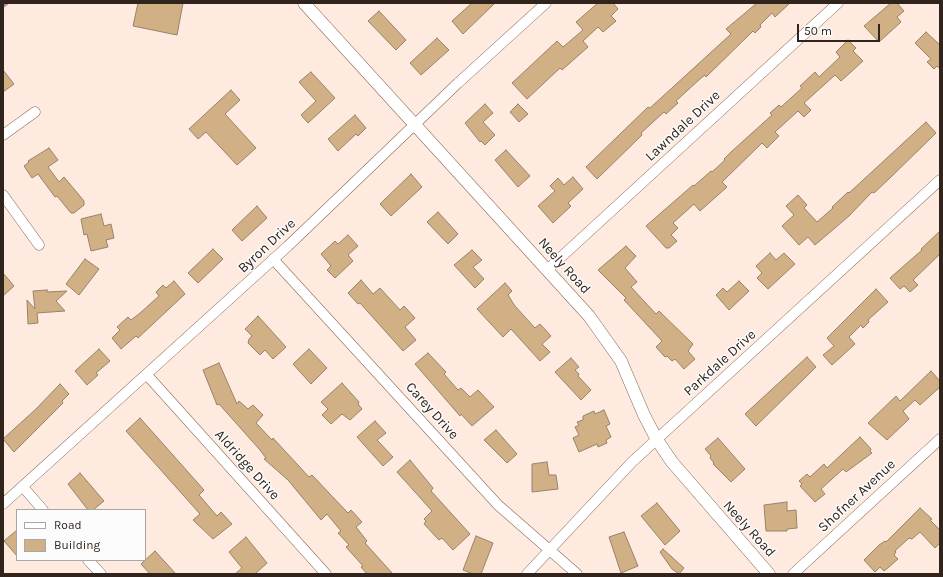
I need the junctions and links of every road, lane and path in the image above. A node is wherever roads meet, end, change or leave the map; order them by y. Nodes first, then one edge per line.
1 (304, 3) edge
2 (546, 3) edge
3 (838, 3) edge
4 (35, 112) dead end
5 (414, 124) junction
6 (3, 135) edge
7 (940, 180) edge
8 (3, 195) edge
9 (39, 245) dead end
10 (273, 260) junction
11 (547, 270) junction
12 (147, 375) junction
13 (940, 439) edge
14 (657, 440) junction
15 (23, 487) junction
16 (3, 504) edge
17 (42, 509) edge
18 (550, 550) junction
19 (89, 561) edge
20 (101, 574) edge
21 (326, 574) edge
22 (527, 574) edge
23 (577, 574) edge
24 (769, 574) edge
25 (793, 574) edge

1 - 5 street, Neely Road
2 - 5 street, Byron Drive
3 - 11 street, Lawndale Drive
4 - 6 street
5 - 10 street, Byron Drive
5 - 11 street, Neely Road
7 - 14 street, Parkdale Drive
8 - 9 street
10 - 12 street, Byron Drive
10 - 18 street, Carey Drive
11 - 14 street, Neely Road
12 - 15 street, Byron Drive
12 - 21 street, Aldridge Drive
13 - 25 street, Shofner Avenue
14 - 18 street, Parkdale Drive
14 - 24 street, Neely Road
15 - 16 street, Byron Drive
15 - 17 street
18 - 22 street, Parkdale Drive
18 - 23 street, Carey Drive
19 - 20 street

